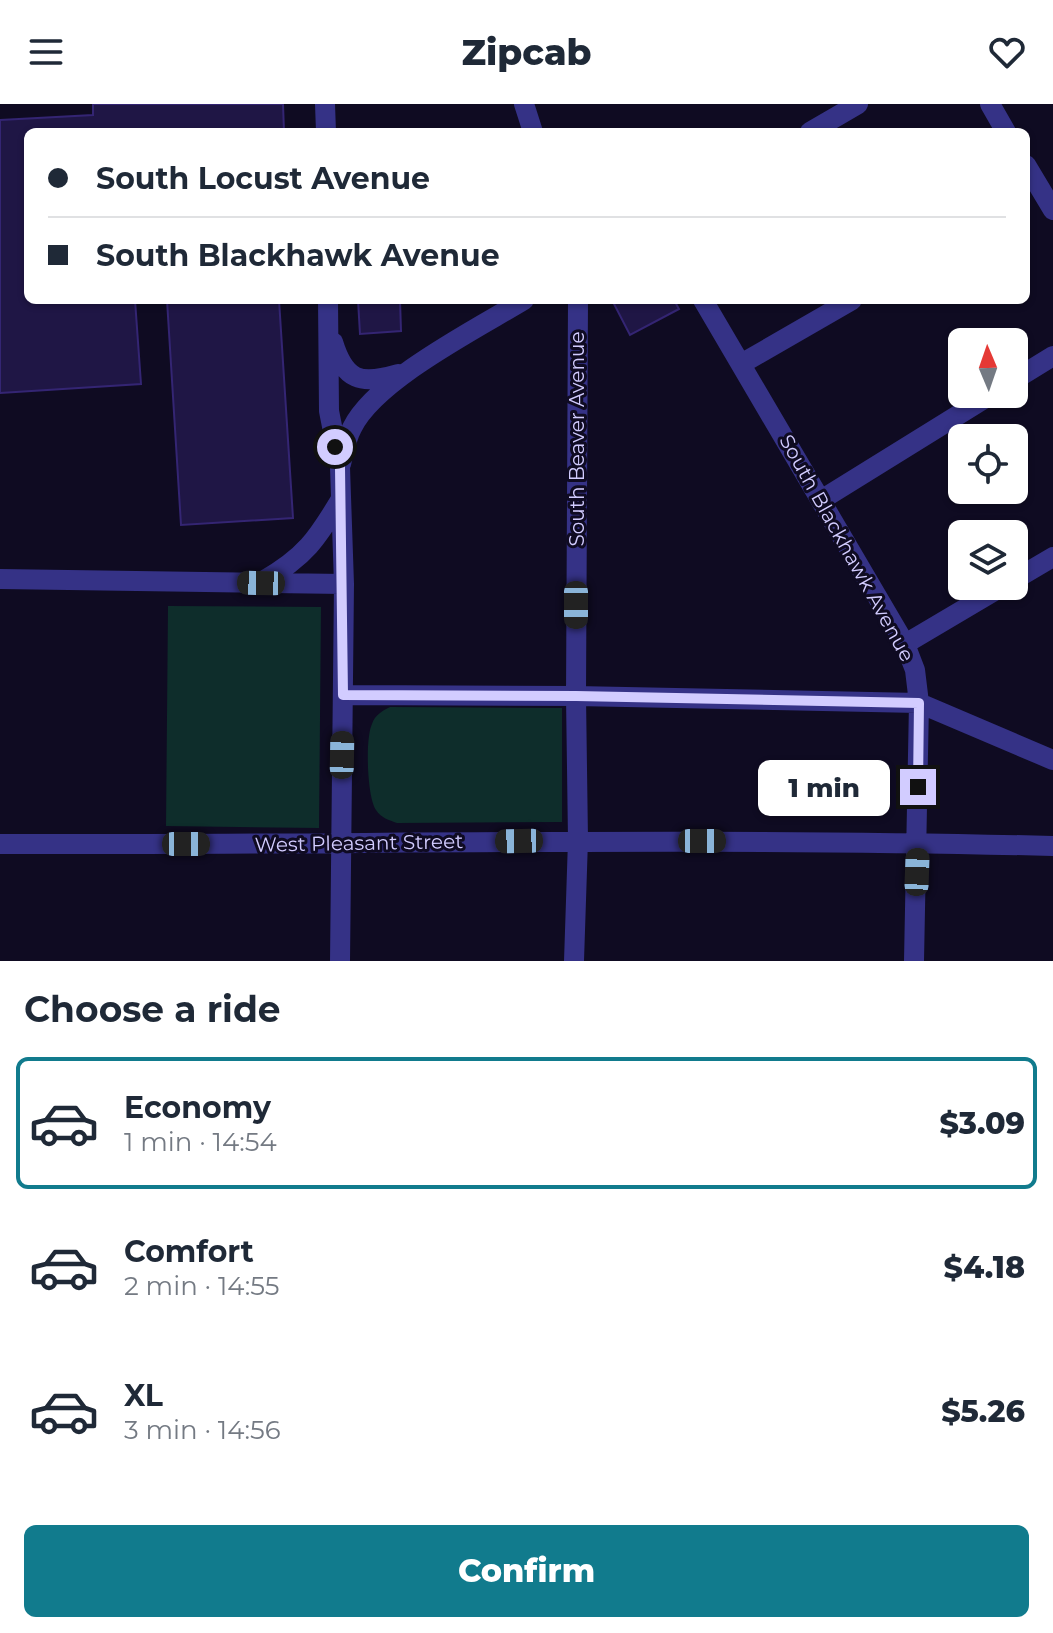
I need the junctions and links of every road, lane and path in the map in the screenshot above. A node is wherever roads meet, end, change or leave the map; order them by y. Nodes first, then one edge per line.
1 (325, 104) edge
2 (524, 104) edge
3 (858, 104) edge
4 (990, 104) edge
5 (326, 128) edge
6 (532, 128) edge
7 (817, 128) edge
8 (1004, 128) edge
9 (1030, 172) edge
10 (1040, 191) edge
11 (1053, 210) edge
12 (328, 304) edge
13 (517, 304) edge
14 (578, 304) edge
15 (705, 304) edge
16 (845, 304) edge
17 (328, 326) junction
18 (1053, 356) edge
19 (741, 364) junction
20 (409, 370) junction
21 (1028, 371) edge
22 (969, 408) edge
23 (340, 467) junction
24 (341, 499) junction
25 (821, 500) junction
26 (1053, 557) edge
27 (1028, 572) edge
28 (0, 579) edge
29 (261, 583) junction
30 (344, 584) junction
31 (979, 600) edge
32 (905, 644) junction
33 (343, 695) junction
34 (576, 696) junction
35 (919, 703) junction
36 (1053, 760) edge
37 (578, 840) junction
38 (918, 842) junction
39 (0, 844) edge
40 (341, 845) junction
41 (1053, 846) edge
42 (340, 961) edge
43 (574, 961) edge
44 (914, 961) edge

1 - 5 street
2 - 6 street
3 - 7 street
4 - 8 street
9 - 10 street
10 - 11 street
12 - 17 street
13 - 20 street
14 - 34 street, South Beaver Avenue
15 - 19 street, South Blackhawk Avenue
16 - 19 street
17 - 20 street
17 - 23 street
18 - 21 street
19 - 25 street, South Blackhawk Avenue
20 - 23 street
22 - 25 street
23 - 24 street
24 - 29 street
24 - 30 street
25 - 32 street, South Blackhawk Avenue
26 - 27 street
28 - 29 street
29 - 30 street
30 - 33 street
31 - 32 street
32 - 35 street, South Blackhawk Avenue
33 - 34 street
33 - 40 street
34 - 35 street
34 - 37 street, South Beaver Avenue
35 - 36 street
35 - 38 street, South Blackhawk Avenue
37 - 38 street, West Pleasant Street
37 - 40 street, West Pleasant Street
37 - 43 street, South Beaver Avenue
38 - 41 street, West Pleasant Street
38 - 44 street, South Blackhawk Avenue
39 - 40 street, West Pleasant Street
40 - 42 street

